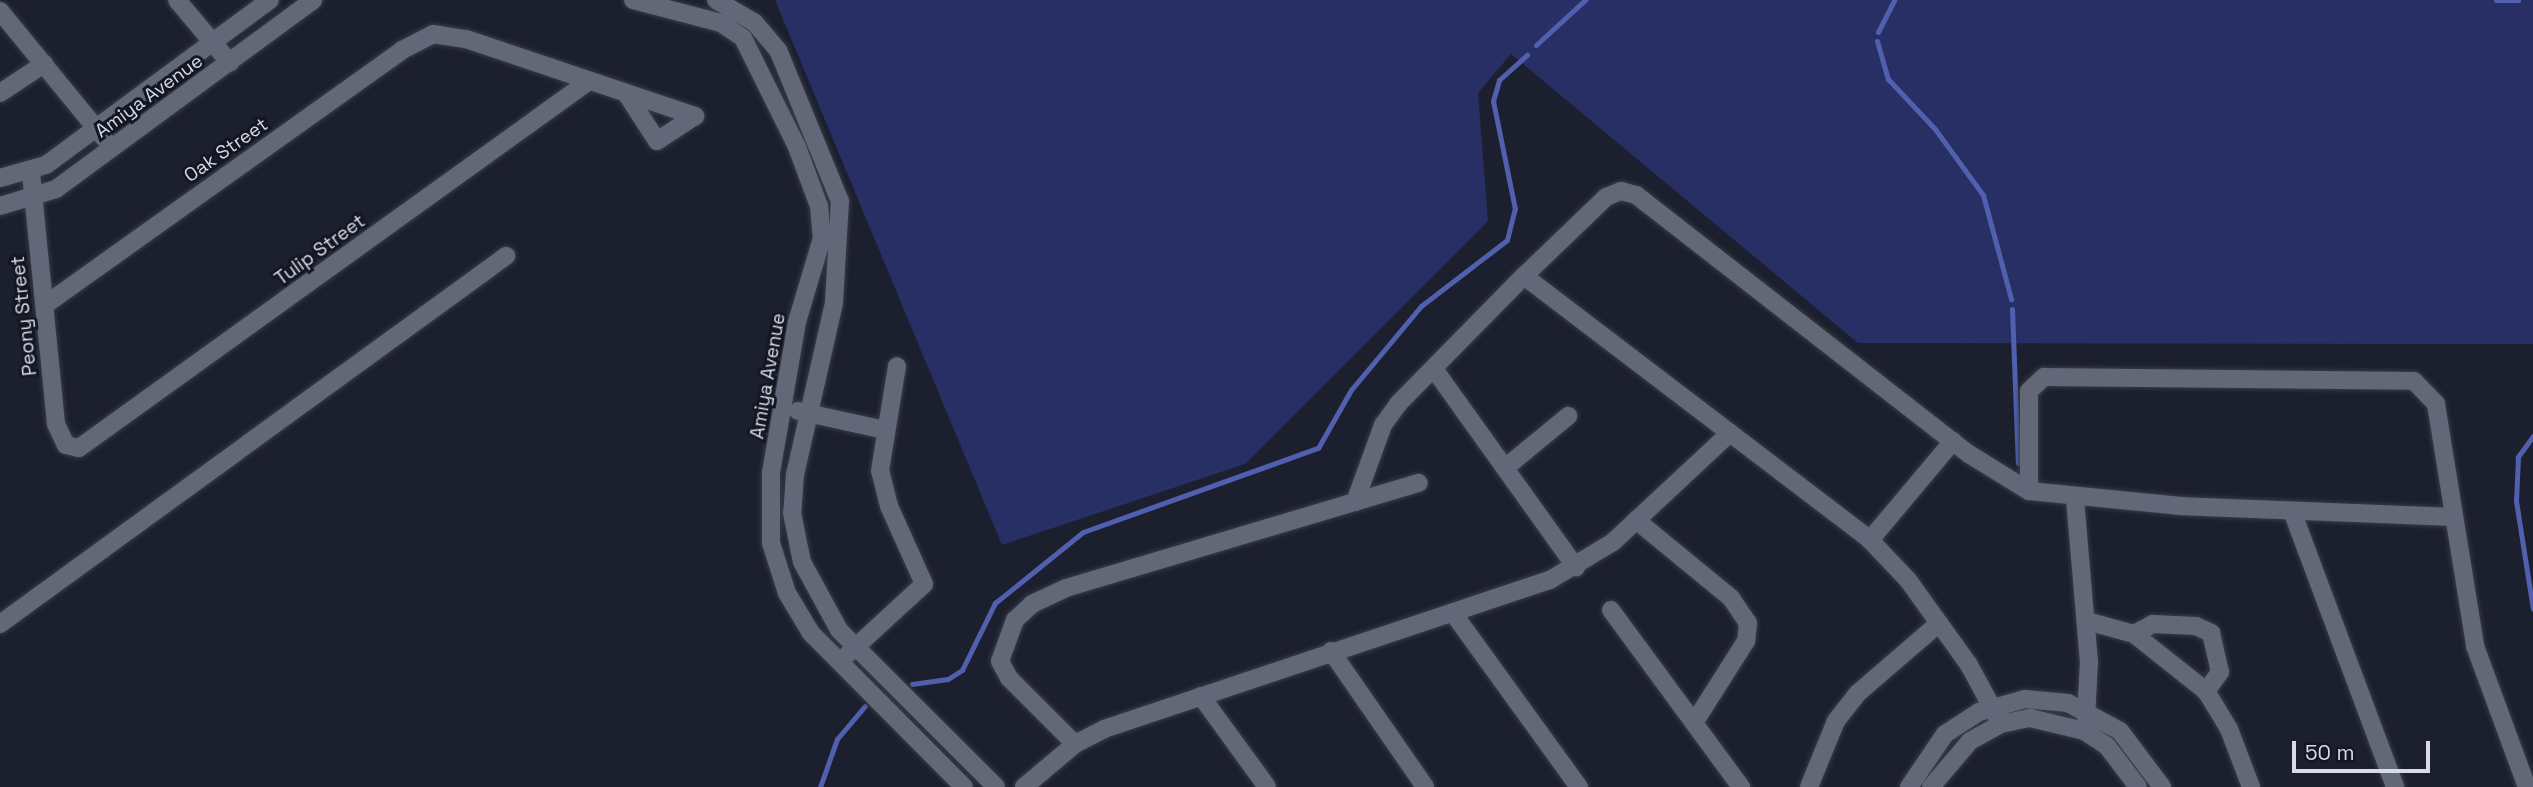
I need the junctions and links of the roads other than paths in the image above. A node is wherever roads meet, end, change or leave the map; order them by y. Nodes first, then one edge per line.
1 (177, 0) edge
2 (270, 0) edge
3 (313, 0) edge
4 (633, 0) edge
5 (716, 0) edge
6 (0, 11) edge
7 (755, 23) junction
8 (743, 38) junction
9 (213, 43) junction
10 (230, 63) junction
11 (44, 64) junction
12 (589, 80) junction
13 (0, 93) edge
14 (626, 93) dead end
15 (97, 129) junction
16 (113, 148) junction
17 (31, 173) junction
18 (0, 178) edge
19 (34, 200) junction
20 (0, 206) edge
21 (820, 252) junction
22 (506, 256) dead end
23 (838, 256) junction
24 (1524, 276) junction
25 (45, 305) junction
26 (897, 366) dead end
27 (1434, 369) junction
28 (785, 408) junction
29 (808, 413) junction
30 (1568, 416) dead end
31 (885, 430) junction
32 (1730, 433) junction
33 (1953, 441) junction
34 (73, 448) joint
35 (1505, 468) junction
36 (1419, 483) dead end
37 (2029, 491) junction
38 (2075, 499) junction
39 (1355, 502) junction
40 (2292, 511) junction
41 (2452, 517) junction
42 (1636, 520) junction
43 (1870, 540) junction
44 (1576, 567) junction
45 (1611, 610) dead end
46 (1453, 613) junction
47 (2087, 621) junction
48 (1938, 623) junction
49 (0, 624) edge
50 (2134, 634) junction
51 (856, 647) junction
52 (1331, 651) junction
53 (838, 663) junction
54 (2206, 691) junction
55 (1200, 696) junction
56 (1993, 707) junction
57 (2088, 710) junction
58 (1694, 723) junction
59 (2001, 724) junction
60 (2084, 731) junction
61 (1075, 744) junction
62 (964, 787) edge
63 (996, 787) edge
64 (1024, 787) edge
65 (1267, 787) edge
66 (1425, 787) edge
67 (1579, 787) edge
68 (1741, 787) edge
69 (1809, 787) edge
70 (1909, 787) edge
71 (1931, 787) edge
72 (2138, 787) edge
73 (2162, 787) edge
74 (2251, 787) edge
75 (2395, 787) edge
76 (2527, 787) edge

1 - 9 street
2 - 9 street, Amiya Avenue
3 - 10 street, Amiya Avenue
4 - 8 street, Amiya Avenue
5 - 7 street
6 - 11 street
7 - 8 street
7 - 23 street
8 - 21 street, Amiya Avenue
9 - 10 street
9 - 15 street, Amiya Avenue
10 - 16 street, Amiya Avenue
11 - 13 street
11 - 15 street
12 - 14 street
12 - 25 street, Oak Street
12 - 34 street, Tulip Street
15 - 16 street
15 - 17 street, Amiya Avenue
16 - 19 street, Amiya Avenue
17 - 18 street, Amiya Avenue
17 - 19 street, Peony Street
19 - 20 street, Amiya Avenue
19 - 25 street, Peony Street
21 - 23 street
21 - 28 street, Amiya Avenue
22 - 49 street
23 - 29 street
24 - 27 street
24 - 32 street
24 - 33 street
25 - 34 street, Peony Street
26 - 31 street
27 - 35 street
27 - 39 street
28 - 29 street
28 - 53 street, Amiya Avenue
29 - 31 street
29 - 51 street
30 - 35 street
31 - 51 street
32 - 42 street
32 - 43 street
33 - 37 street
33 - 43 street
35 - 44 street
36 - 39 street
37 - 38 street
37 - 41 street
38 - 40 street
38 - 47 street
39 - 61 street
40 - 41 street
40 - 75 street
41 - 76 street
42 - 44 street
42 - 58 street
43 - 48 street
44 - 46 street
45 - 58 street
46 - 52 street
46 - 67 street
47 - 50 street
47 - 57 street
48 - 56 street
48 - 69 street
50 - 54 street
50 - 54 street
51 - 53 street
51 - 63 street
52 - 55 street
52 - 66 street
53 - 62 street, Amiya Avenue
54 - 74 street
55 - 61 street
55 - 65 street
56 - 57 street
56 - 59 street
56 - 70 street
57 - 60 street
57 - 73 street
58 - 68 street
59 - 60 street
59 - 71 street
60 - 72 street
61 - 64 street

